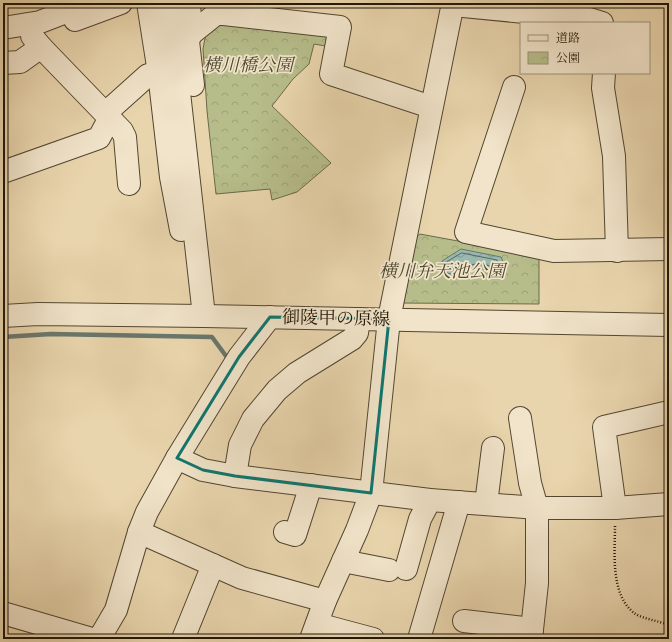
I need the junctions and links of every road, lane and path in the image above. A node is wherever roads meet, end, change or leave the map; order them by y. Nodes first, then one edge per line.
1 (88, 3) edge
2 (121, 3) edge
3 (148, 3) edge
4 (169, 3) edge
5 (189, 3) edge
6 (453, 4) edge
7 (599, 22) edge
8 (32, 24) junction
9 (3, 28) edge
10 (191, 34) junction
11 (41, 47) junction
12 (3, 63) edge
13 (159, 73) junction
14 (604, 74) edge
15 (514, 87) dead end
16 (431, 107) junction
17 (108, 117) junction
18 (3, 172) edge
19 (130, 184) dead end
20 (669, 249) edge
21 (617, 251) junction
22 (200, 271) junction
23 (3, 316) edge
24 (204, 316) junction
25 (270, 317) junction
26 (360, 319) junction
27 (389, 319) junction
28 (669, 325) edge
29 (669, 412) edge
30 (520, 418) dead end
31 (492, 448) dead end
32 (176, 458) junction
33 (235, 476) junction
34 (311, 485) junction
35 (371, 493) junction
36 (430, 500) junction
37 (459, 502) junction
38 (486, 504) junction
39 (669, 504) edge
40 (537, 508) junction
41 (615, 508) junction
42 (139, 532) junction
43 (284, 532) dead end
44 (343, 561) junction
45 (213, 565) junction
46 (326, 601) junction
47 (3, 613) edge
48 (464, 621) dead end
49 (669, 625) edge
50 (314, 632) edge
51 (532, 634) edge
52 (92, 639) edge
53 (99, 639) edge
54 (183, 639) edge
55 (373, 639) edge
56 (419, 639) edge

1 - 8 street
2 - 8 street
3 - 13 street
4 - 22 street
5 - 10 street
6 - 7 street
6 - 16 street
8 - 9 street
8 - 11 street
10 - 16 street
10 - 22 street
11 - 12 street
11 - 17 street
13 - 17 street
13 - 22 street
14 - 21 street
15 - 21 street
16 - 27 street
17 - 18 street
17 - 19 street
20 - 21 street
22 - 24 street
23 - 24 street, 御陵甲の原線
24 - 25 street, 御陵甲の原線
25 - 26 street, 御陵甲の原線
25 - 32 street
26 - 27 street, 御陵甲の原線
26 - 33 street
27 - 28 street, 御陵甲の原線
27 - 35 street
29 - 41 street
30 - 40 street
31 - 38 street
32 - 33 street
32 - 42 street
33 - 34 street
34 - 35 street
34 - 43 street
35 - 36 street
35 - 44 street
36 - 37 street
36 - 44 street
37 - 38 street
37 - 56 street
38 - 40 street
39 - 41 street
40 - 41 street
40 - 51 street
41 - 49 path
42 - 45 street
42 - 53 street
44 - 46 street
45 - 46 street
45 - 54 street
46 - 50 street
47 - 52 street
48 - 51 street
50 - 55 street

